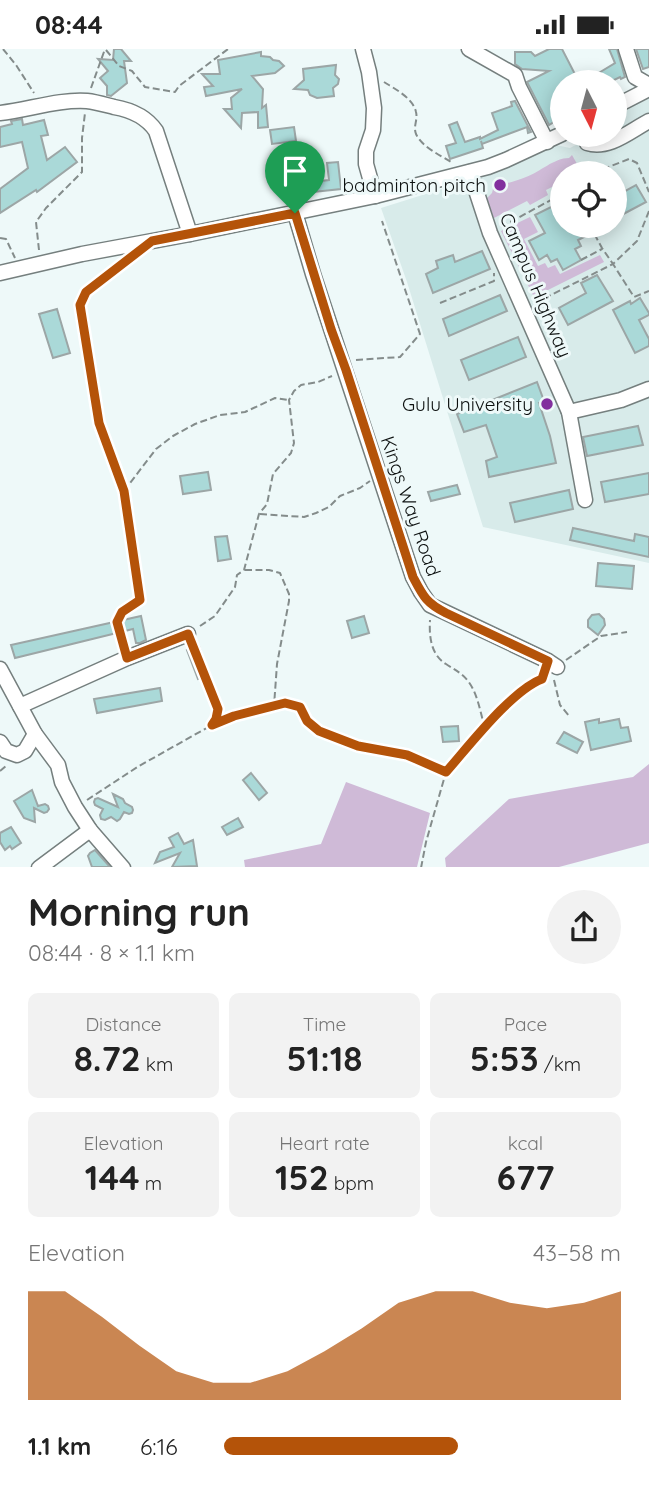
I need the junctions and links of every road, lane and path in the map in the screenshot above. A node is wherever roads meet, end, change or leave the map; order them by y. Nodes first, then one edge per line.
1 (3, 49) edge
2 (105, 49) edge
3 (228, 49) edge
4 (363, 49) edge
5 (469, 49) edge
6 (626, 49) edge
7 (369, 72) junction
8 (649, 87) edge
9 (627, 100) edge
10 (87, 101) junction
11 (43, 105) junction
12 (0, 113) edge
13 (649, 121) edge
14 (627, 133) edge
15 (550, 140) edge
16 (547, 142) junction
17 (624, 161) edge
18 (470, 172) junction
19 (649, 192) edge
20 (375, 196) junction
21 (550, 201) edge
22 (649, 211) edge
23 (295, 213) junction
24 (382, 221) dead end
25 (491, 233) junction
26 (190, 234) junction
27 (0, 238) edge
28 (597, 238) edge
29 (602, 248) junction
30 (131, 257) dead end
31 (581, 260) dead end
32 (613, 264) junction
33 (37, 265) junction
34 (494, 268) dead end
35 (19, 269) junction
36 (0, 273) edge
37 (649, 291) edge
38 (440, 303) dead end
39 (524, 309) junction
40 (344, 366) junction
41 (649, 389) edge
42 (289, 400) junction
43 (569, 412) junction
44 (379, 475) junction
45 (124, 491) junction
46 (585, 500) dead end
47 (259, 514) junction
48 (244, 570) junction
49 (430, 605) junction
50 (627, 632) dead end
51 (188, 634) junction
52 (127, 658) junction
53 (553, 664) junction
54 (0, 669) edge
55 (20, 706) junction
56 (274, 706) junction
57 (218, 709) junction
58 (234, 716) junction
59 (570, 717) dead end
60 (212, 725) junction
61 (485, 727) junction
62 (35, 734) junction
63 (0, 742) edge
64 (446, 772) junction
65 (75, 807) junction
66 (90, 830) junction
67 (121, 866) edge
68 (38, 867) edge
69 (421, 867) edge

1 - 11 path
2 - 3 path
2 - 10 path
4 - 7 street
5 - 16 street
6 - 8 street
7 - 18 path
7 - 20 street
8 - 9 street
10 - 11 street
10 - 26 street
10 - 33 path
11 - 12 street
13 - 14 street
15 - 16 street
16 - 18 street
17 - 19 path
18 - 20 street
18 - 25 street, Campus Highway
20 - 23 street
21 - 25 path
22 - 32 path
23 - 26 street
23 - 40 street, Kings Way Road
24 - 40 path
25 - 39 street, Campus Highway
26 - 33 street
27 - 35 path
28 - 29 path
29 - 31 path
29 - 32 path
30 - 45 path
32 - 37 path
32 - 39 path
33 - 35 street
34 - 38 path
35 - 36 street
39 - 43 street, Campus Highway
40 - 42 path
40 - 44 street, Kings Way Road
41 - 43 street
42 - 45 path
42 - 47 path
43 - 46 street, Campus Highway
44 - 47 path
44 - 49 street, Kings Way Road
45 - 52 path
47 - 48 path
48 - 51 path
48 - 56 path
49 - 53 street, Kings Way Road
49 - 61 path
50 - 53 path
51 - 52 street
51 - 57 path
52 - 55 street
53 - 59 path
53 - 61 path
54 - 55 street
55 - 62 street
56 - 58 path
56 - 64 path
57 - 58 path
57 - 60 path
58 - 60 path
60 - 65 path
61 - 64 path
62 - 63 street
62 - 65 street
64 - 69 path
65 - 66 street
66 - 67 street
66 - 68 street

